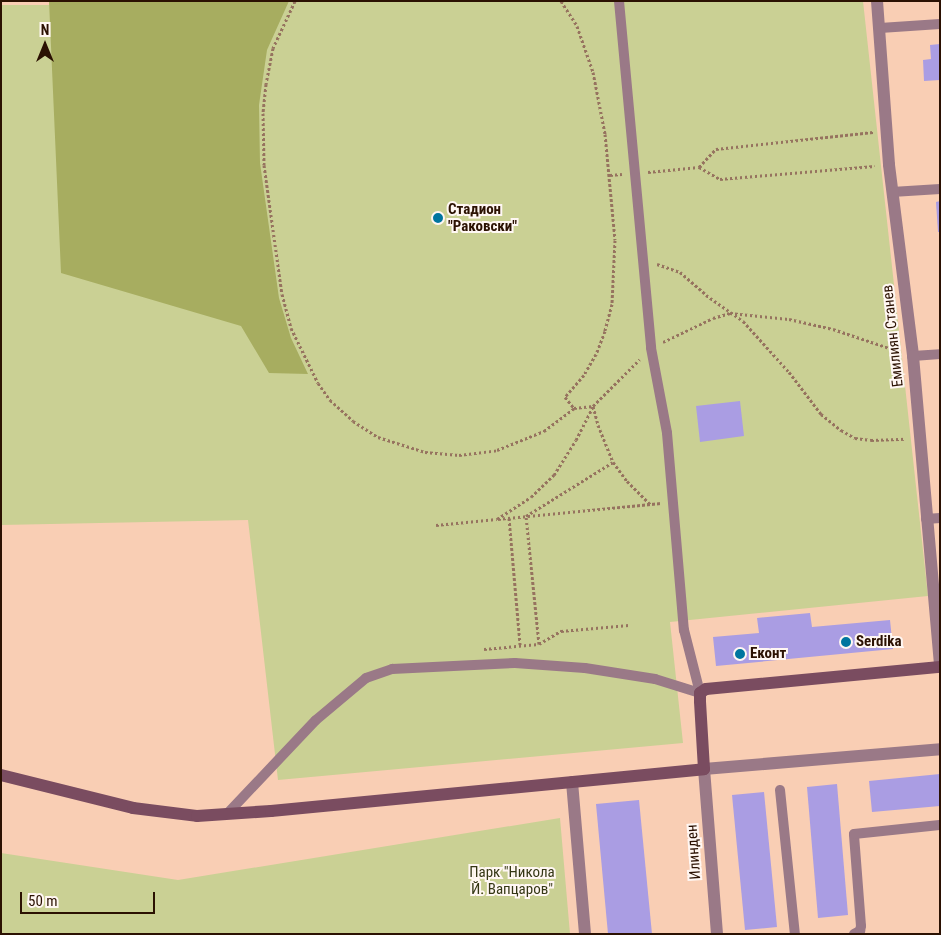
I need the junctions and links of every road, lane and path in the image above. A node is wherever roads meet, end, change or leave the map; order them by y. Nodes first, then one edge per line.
1 (295, 1) edge
2 (561, 1) edge
3 (619, 1) edge
4 (878, 1) edge
5 (940, 24) edge
6 (880, 28) junction
7 (887, 131) junction
8 (889, 165) junction
9 (699, 167) junction
10 (634, 173) junction
11 (610, 176) junction
12 (940, 189) edge
13 (892, 192) junction
14 (642, 260) junction
15 (940, 354) edge
16 (913, 356) junction
17 (574, 408) junction
18 (920, 439) junction
19 (614, 462) junction
20 (673, 502) junction
21 (650, 504) junction
22 (526, 516) junction
23 (509, 518) junction
24 (940, 518) edge
25 (497, 519) dead end
26 (926, 519) junction
27 (629, 625) dead end
28 (539, 644) junction
29 (520, 646) junction
30 (477, 649) dead end
31 (940, 667) edge
32 (700, 693) junction
33 (940, 749) edge
34 (704, 769) junction
35 (1, 775) edge
36 (572, 782) junction
37 (780, 790) dead end
38 (227, 814) junction
39 (940, 825) edge
40 (585, 934) edge
41 (717, 934) edge
42 (795, 934) edge
43 (854, 934) edge

1 - 17 path
2 - 11 path
3 - 10 lane
4 - 6 street, Емилиян Станев
5 - 6 lane
6 - 7 street, Емилиян Станев
7 - 8 street, Емилиян Станев
7 - 9 path
8 - 9 path
8 - 13 street, Емилиян Станев
9 - 10 path
10 - 11 path
10 - 14 lane
11 - 17 path
12 - 13 lane
13 - 16 street, Емилиян Станев
14 - 18 path
14 - 20 lane
15 - 16 lane
16 - 18 street, Емилиян Станев
17 - 19 path
18 - 26 street, Емилиян Станев
19 - 21 path
19 - 22 path
20 - 21 path
20 - 32 lane
21 - 22 path
22 - 23 path
22 - 28 path
23 - 25 path
23 - 29 path
24 - 26 lane
26 - 31 street, Емилиян Станев
27 - 28 path
28 - 29 path
29 - 30 path
31 - 32 street
32 - 34 street
32 - 38 lane
33 - 34 street
34 - 36 street
34 - 41 street, Илинден
35 - 38 street
36 - 38 street
36 - 40 street
37 - 42 lane
39 - 43 lane

